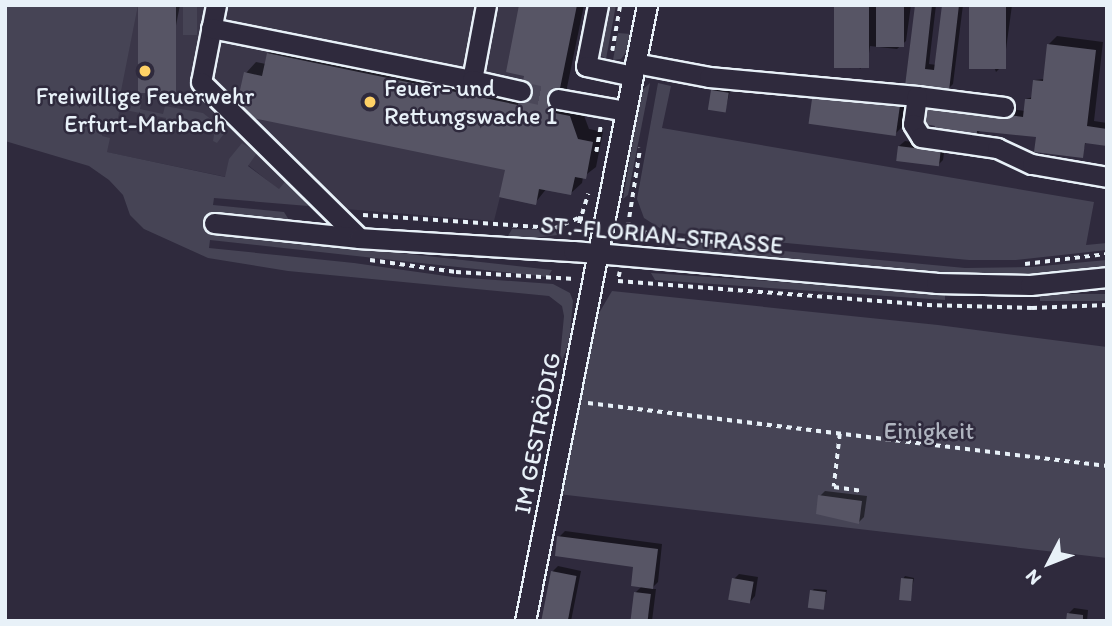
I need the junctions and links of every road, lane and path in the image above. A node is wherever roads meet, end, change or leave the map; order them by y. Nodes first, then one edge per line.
1 (216, 5) edge
2 (486, 5) edge
3 (598, 5) edge
4 (620, 5) edge
5 (647, 5) edge
6 (211, 28) junction
7 (634, 70) junction
8 (608, 71) junction
9 (472, 80) junction
10 (521, 91) tunnel mouth
11 (917, 96) junction
12 (558, 99) tunnel mouth
13 (604, 107) junction
14 (1004, 107) dead end
15 (626, 111) junction
16 (642, 139) dead end
17 (596, 155) dead end
18 (1107, 177) edge
19 (589, 191) dead end
20 (334, 214) junction
21 (578, 218) junction
22 (214, 223) dead end
23 (604, 223) junction
24 (628, 229) junction
25 (359, 238) junction
26 (743, 245) dead end
27 (573, 251) junction
28 (1107, 254) edge
29 (597, 255) junction
30 (622, 257) junction
31 (360, 258) dead end
32 (1021, 264) dead end
33 (1107, 277) edge
34 (593, 278) junction
35 (566, 280) junction
36 (618, 281) dead end
37 (567, 401) junction
38 (840, 434) junction
39 (1107, 466) edge
40 (861, 491) dead end
41 (525, 621) edge

1 - 6 street
2 - 9 street
3 - 8 street
4 - 8 path
5 - 7 street, IM GESTRÖDIG
6 - 9 street
6 - 20 street
7 - 8 street
7 - 11 street
7 - 15 street, IM GESTRÖDIG
9 - 10 street
11 - 14 street
11 - 18 street
12 - 13 street
13 - 15 street
13 - 17 path
15 - 23 street, IM GESTRÖDIG
16 - 24 path
19 - 21 path
20 - 21 path
20 - 25 street
21 - 23 path
21 - 27 path
22 - 25 street, ST.-FLORIAN-STRASSE
23 - 24 path
23 - 29 street, IM GESTRÖDIG
24 - 26 path
24 - 30 path
25 - 27 street, ST.-FLORIAN-STRASSE
27 - 29 street, ST.-FLORIAN-STRASSE
27 - 35 path
28 - 32 path
29 - 30 street, ST.-FLORIAN-STRASSE
29 - 34 street, IM GESTRÖDIG
30 - 33 street, ST.-FLORIAN-STRASSE
31 - 35 path
34 - 35 path
34 - 36 path
34 - 37 street, IM GESTRÖDIG
37 - 38 path
37 - 41 street, IM GESTRÖDIG
38 - 39 path
38 - 40 path

